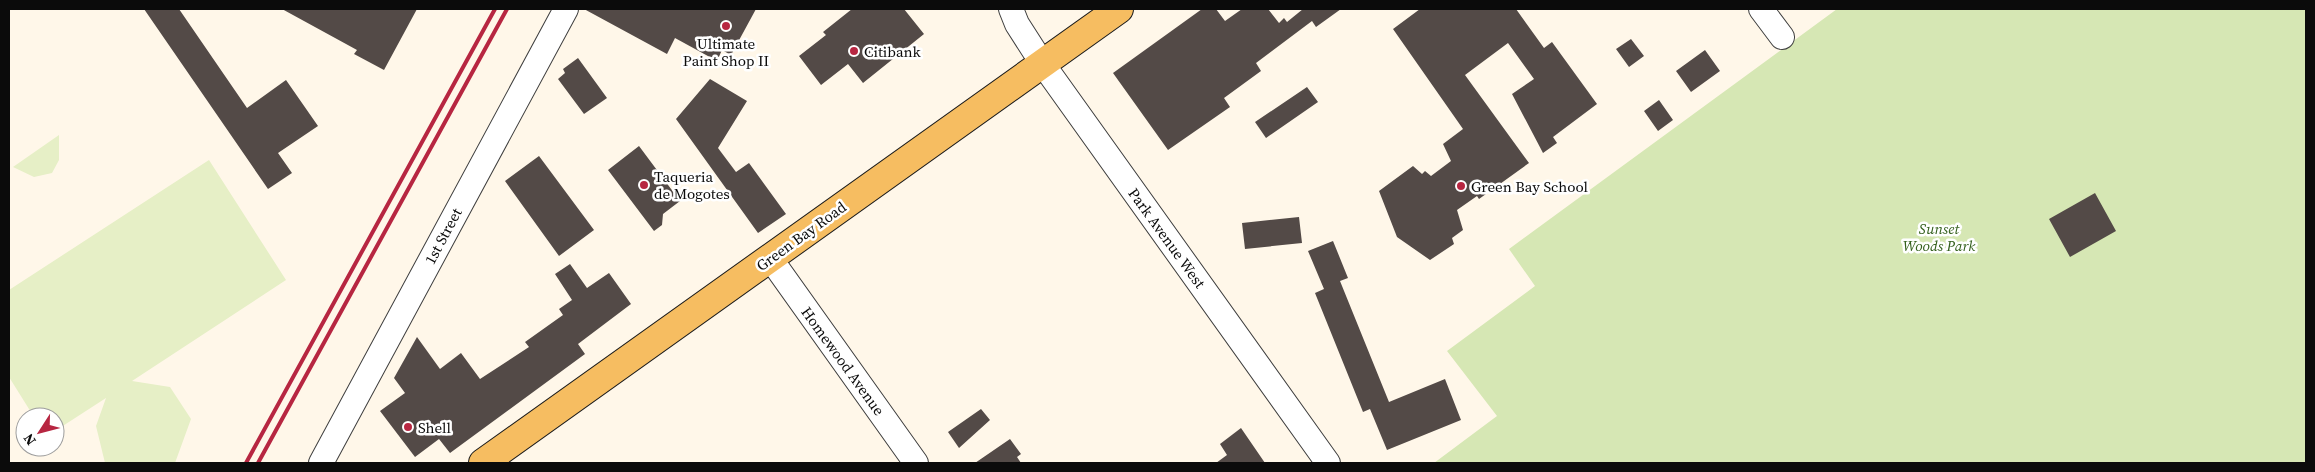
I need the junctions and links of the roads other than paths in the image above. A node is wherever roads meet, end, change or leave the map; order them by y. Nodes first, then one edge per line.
1 (566, 9) edge
2 (1011, 9) edge
3 (1119, 9) edge
4 (1761, 9) edge
5 (1782, 37) dead end
6 (1042, 63) junction
7 (770, 258) junction
8 (489, 461) edge
9 (321, 463) edge
10 (916, 463) edge
11 (1328, 463) edge

1 - 9 street, 1st Street
2 - 6 street, Park Avenue West
3 - 6 main road, Green Bay Road
4 - 5 street
6 - 7 main road, Green Bay Road
6 - 11 street, Park Avenue West
7 - 8 main road, Green Bay Road
7 - 10 street, Homewood Avenue

